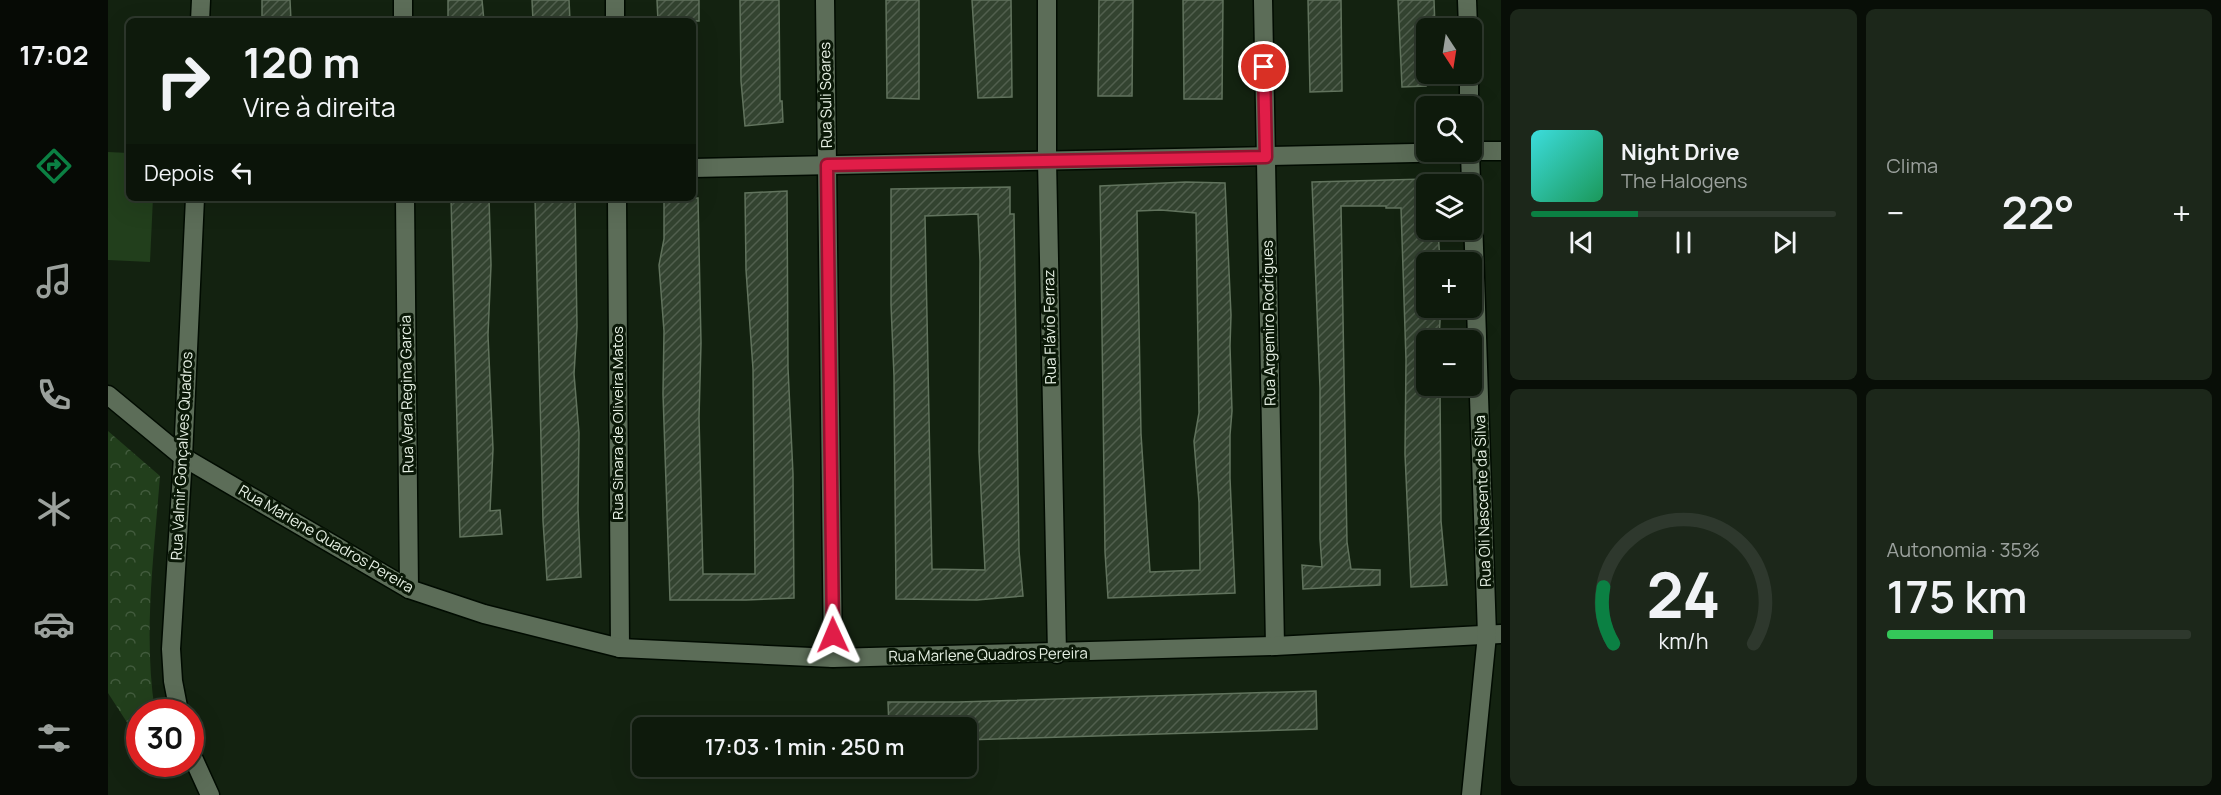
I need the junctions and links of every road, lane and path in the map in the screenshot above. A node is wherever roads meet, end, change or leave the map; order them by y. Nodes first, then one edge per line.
1 (201, 0) edge
2 (403, 0) edge
3 (615, 0) edge
4 (825, 0) edge
5 (1047, 0) edge
6 (1263, 0) edge
7 (1467, 0) edge
8 (200, 18) edge
9 (403, 18) edge
10 (615, 18) edge
11 (1468, 18) edge
12 (1482, 151) edge
13 (1501, 151) edge
14 (1416, 153) edge
15 (1266, 157) junction
16 (1047, 160) junction
17 (827, 165) junction
18 (696, 168) edge
19 (195, 201) edge
20 (405, 201) edge
21 (617, 201) edge
22 (1474, 240) edge
23 (108, 395) edge
24 (183, 457) junction
25 (409, 589) junction
26 (1494, 634) edge
27 (1275, 646) junction
28 (620, 648) junction
29 (1057, 654) junction
30 (833, 658) junction
31 (176, 699) edge
32 (202, 777) edge
33 (210, 795) edge
34 (1471, 795) edge

1 - 8 street
2 - 9 street
3 - 10 street
4 - 17 street, Rua Suli Soares
5 - 16 street, Rua Flávio Ferraz
6 - 15 street, Rua Argemiro Rodrigues
7 - 11 street
12 - 13 street
14 - 15 street
15 - 16 street
15 - 27 street, Rua Argemiro Rodrigues
16 - 17 street
16 - 29 street, Rua Flávio Ferraz
17 - 18 street
17 - 30 street, Rua Suli Soares
19 - 24 street, Rua Valmir Gonçalves Quadros
20 - 25 street, Rua Vera Regina Garcia
21 - 28 street, Rua Sinara de Oliveira Matos
22 - 26 street, Rua Oli Nascente da Silva
23 - 24 street, Rua Marlene Quadros Pereira
24 - 25 street, Rua Marlene Quadros Pereira
24 - 31 street, Rua Valmir Gonçalves Quadros
25 - 28 street, Rua Marlene Quadros Pereira
26 - 27 street, Rua Marlene Quadros Pereira
26 - 34 street, Rua Oli Nascente da Silva
27 - 29 street, Rua Marlene Quadros Pereira
28 - 30 street, Rua Marlene Quadros Pereira
29 - 30 street, Rua Marlene Quadros Pereira
32 - 33 street

